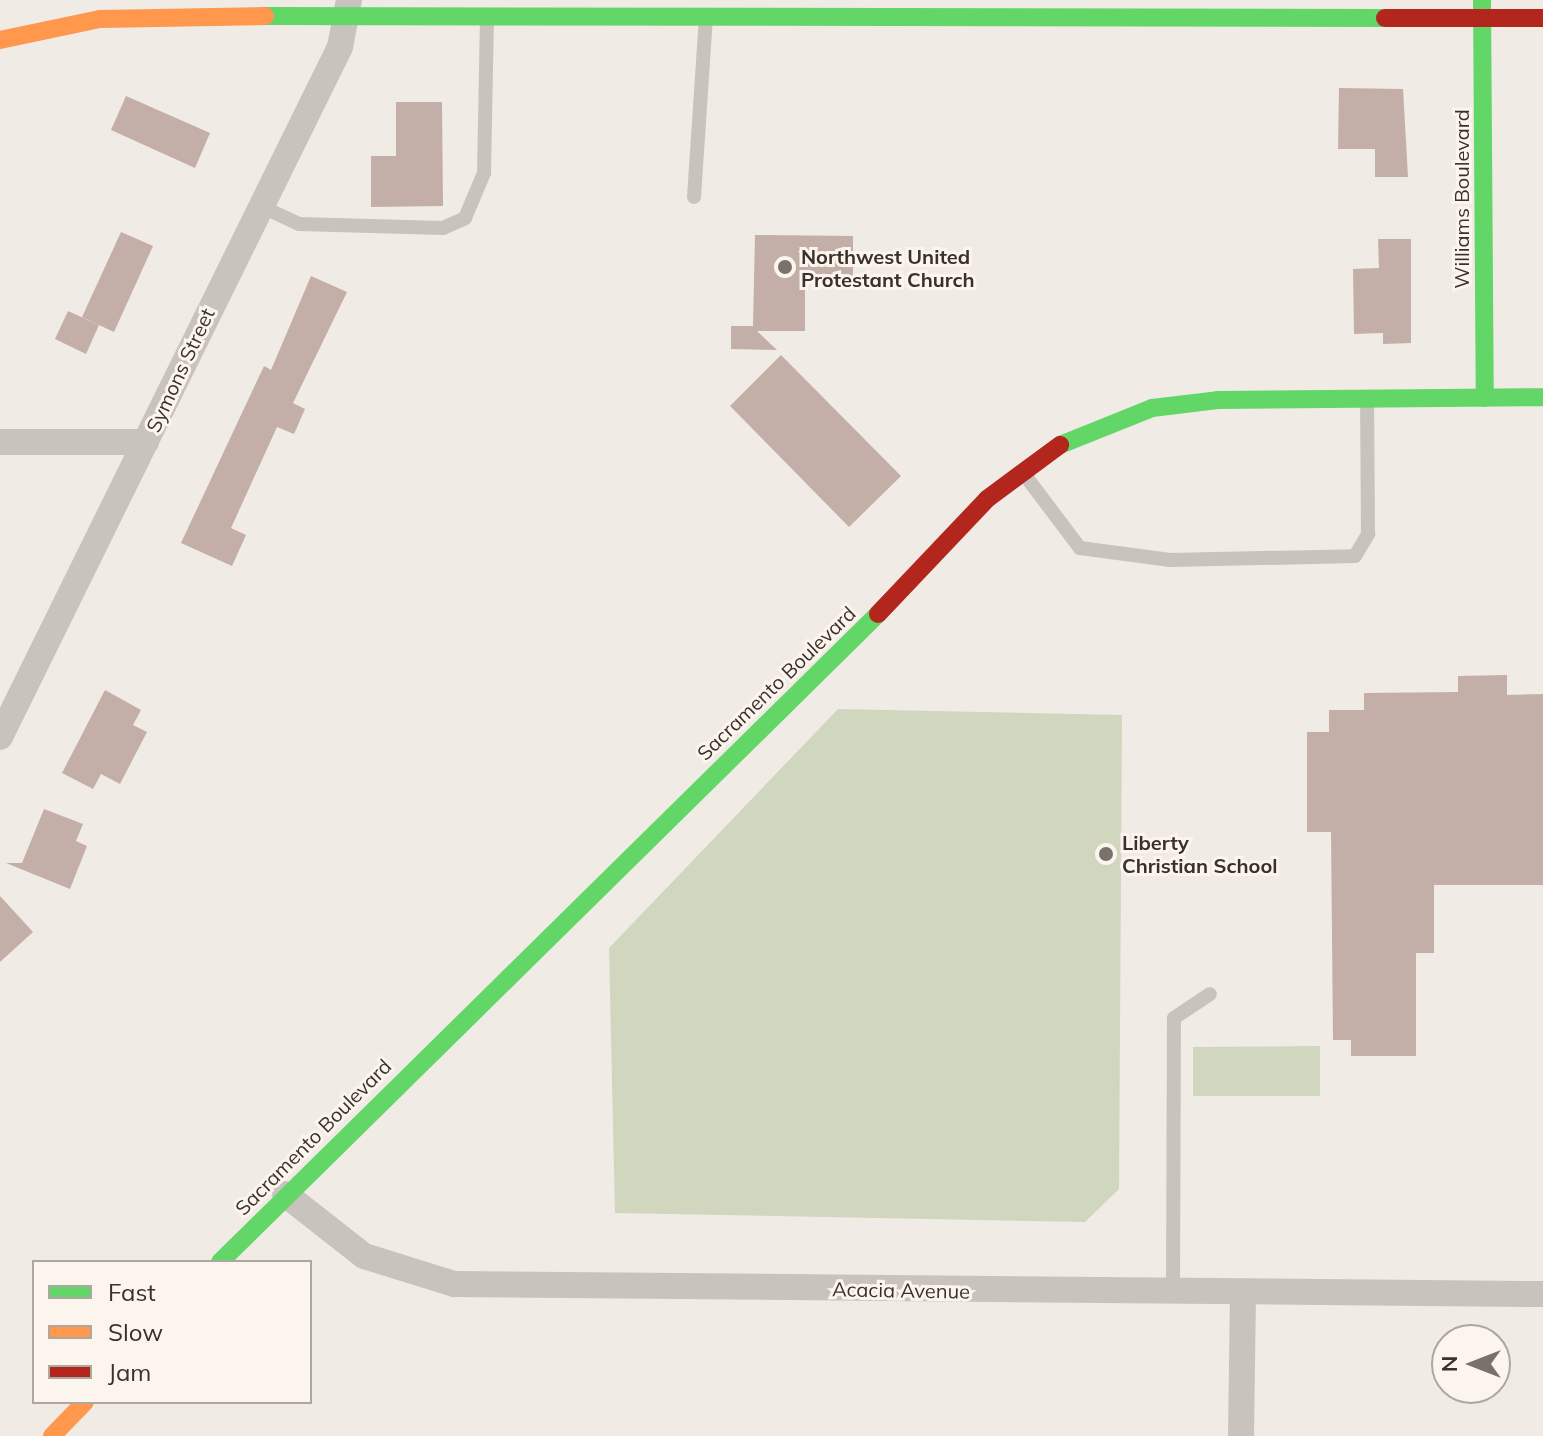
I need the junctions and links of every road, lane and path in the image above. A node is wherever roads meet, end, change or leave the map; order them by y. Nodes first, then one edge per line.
1 (349, 8) edge
2 (1482, 9) edge
3 (487, 15) junction
4 (706, 16) junction
5 (1543, 18) edge
6 (0, 40) edge
7 (694, 197) dead end
8 (258, 205) junction
9 (1543, 397) edge
10 (1485, 398) junction
11 (1367, 399) junction
12 (0, 442) edge
13 (146, 442) junction
14 (1022, 471) junction
15 (0, 737) edge
16 (1210, 994) dead end
17 (285, 1194) junction
18 (222, 1260) edge
19 (1173, 1294) junction
20 (1543, 1294) edge
21 (1243, 1295) junction
22 (83, 1404) edge
23 (52, 1436) edge
24 (1241, 1436) edge

1 - 3 street
1 - 6 street
1 - 8 street, Symons Street
2 - 4 street
2 - 5 street
2 - 10 street, Williams Boulevard
3 - 4 street
3 - 8 lane
4 - 7 lane
8 - 13 street, Symons Street
9 - 10 street, Sacramento Boulevard
10 - 11 street, Sacramento Boulevard
11 - 14 street, Sacramento Boulevard
11 - 14 lane
12 - 13 street
13 - 15 street, Symons Street
14 - 17 street, Sacramento Boulevard
16 - 19 lane
17 - 18 street, Sacramento Boulevard
17 - 19 street, Acacia Avenue
19 - 21 street, Acacia Avenue
20 - 21 street, Acacia Avenue
21 - 24 street
22 - 23 street

